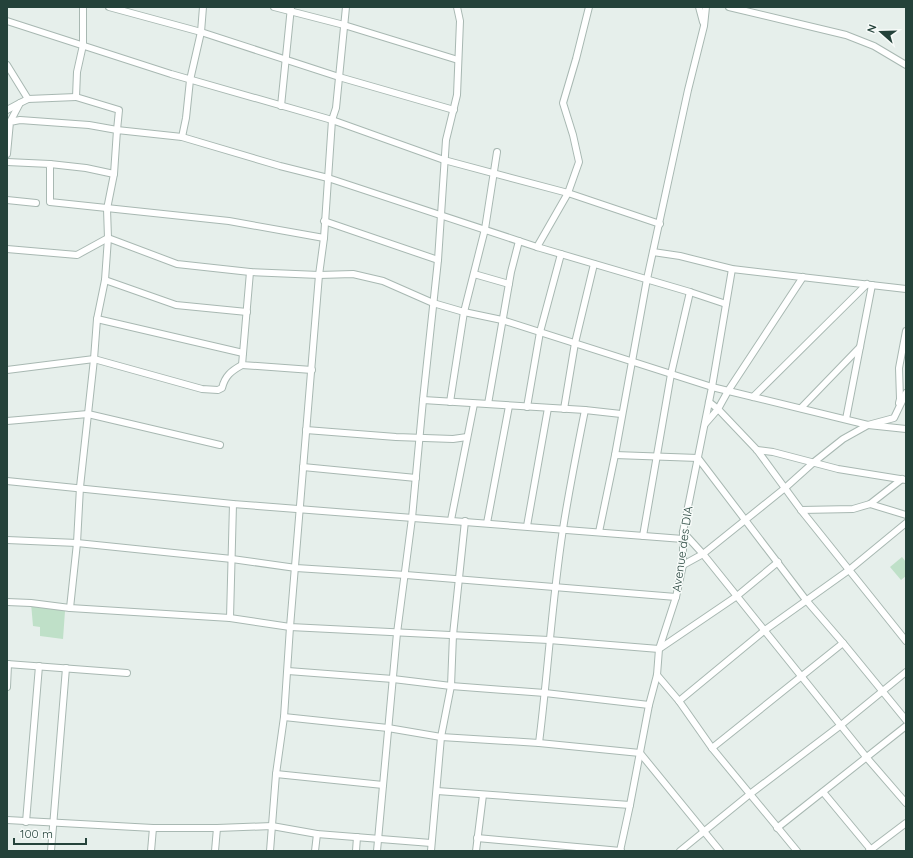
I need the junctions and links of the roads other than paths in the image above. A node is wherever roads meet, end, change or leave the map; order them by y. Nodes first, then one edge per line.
1 (83, 7) edge
2 (109, 7) edge
3 (203, 7) edge
4 (274, 7) edge
5 (346, 7) edge
6 (457, 7) edge
7 (589, 7) edge
8 (699, 7) edge
9 (706, 7) edge
10 (729, 7) edge
11 (291, 10) edge
12 (7, 21) edge
13 (344, 25) junction
14 (704, 26) junction
15 (201, 32) junction
16 (83, 46) junction
17 (286, 59) junction
18 (458, 60) junction
19 (7, 65) edge
20 (906, 65) edge
21 (339, 77) junction
22 (190, 80) junction
23 (76, 97) junction
24 (28, 99) junction
25 (20, 103) junction
26 (281, 106) junction
27 (7, 110) edge
28 (454, 110) junction
29 (332, 120) junction
30 (10, 122) junction
31 (117, 130) junction
32 (182, 137) junction
33 (497, 152) dead end
34 (7, 154) edge
35 (444, 160) junction
36 (7, 162) edge
37 (50, 164) junction
38 (494, 173) junction
39 (114, 174) junction
40 (328, 178) junction
41 (568, 193) junction
42 (7, 200) edge
43 (36, 203) dead end
44 (107, 209) junction
45 (442, 215) junction
46 (324, 221) junction
47 (660, 224) junction
48 (485, 229) junction
49 (108, 238) junction
50 (324, 238) junction
51 (519, 241) junction
52 (537, 247) junction
53 (7, 249) edge
54 (653, 252) junction
55 (561, 254) junction
56 (438, 260) junction
57 (594, 264) junction
58 (732, 269) junction
59 (250, 272) junction
60 (474, 274) junction
61 (319, 275) junction
62 (803, 277) junction
63 (647, 279) junction
64 (105, 280) junction
65 (509, 284) junction
66 (869, 284) junction
67 (906, 289) edge
68 (690, 292) junction
69 (433, 303) junction
70 (726, 304) junction
71 (247, 312) junction
72 (464, 312) junction
73 (97, 318) junction
74 (502, 320) junction
75 (906, 331) edge
76 (540, 332) junction
77 (575, 343) junction
78 (860, 347) junction
79 (243, 354) junction
80 (94, 359) junction
81 (632, 362) junction
82 (242, 365) junction
83 (7, 370) edge
84 (312, 370) junction
85 (672, 374) junction
86 (712, 387) junction
87 (728, 391) junction
88 (906, 393) edge
89 (753, 397) junction
90 (423, 400) junction
91 (450, 402) junction
92 (709, 402) junction
93 (474, 404) junction
94 (488, 404) junction
95 (509, 406) junction
96 (527, 407) junction
97 (548, 408) junction
98 (801, 408) junction
99 (564, 409) junction
100 (718, 409) junction
101 (585, 410) junction
102 (88, 414) junction
103 (621, 414) junction
104 (894, 418) junction
105 (846, 419) junction
106 (7, 421) edge
107 (868, 425) junction
108 (704, 426) junction
109 (906, 429) edge
110 (306, 430) junction
111 (420, 437) junction
112 (467, 437) junction
113 (220, 446) dead end
114 (757, 450) junction
115 (615, 455) junction
116 (657, 456) junction
117 (698, 458) junction
118 (814, 462) junction
119 (303, 467) junction
120 (416, 478) junction
121 (904, 479) edge
122 (7, 481) edge
123 (80, 488) junction
124 (785, 488) junction
125 (233, 504) junction
126 (870, 504) junction
127 (300, 508) junction
128 (801, 510) junction
129 (906, 515) edge
130 (412, 518) junction
131 (451, 520) junction
132 (745, 520) junction
133 (465, 521) junction
134 (487, 523) junction
135 (906, 523) edge
136 (527, 526) junction
137 (562, 529) junction
138 (599, 532) junction
139 (683, 532) junction
140 (643, 536) junction
141 (683, 539) junction
142 (7, 540) edge
143 (77, 543) junction
144 (703, 554) junction
145 (232, 559) junction
146 (778, 562) junction
147 (683, 565) junction
148 (296, 568) junction
149 (850, 570) junction
150 (406, 575) junction
151 (459, 579) junction
152 (556, 587) junction
153 (737, 596) junction
154 (676, 597) junction
155 (806, 600) junction
156 (7, 602) edge
157 (70, 608) junction
158 (230, 618) junction
159 (290, 627) junction
160 (765, 630) junction
161 (903, 632) edge
162 (397, 633) junction
163 (453, 635) junction
164 (549, 640) junction
165 (906, 641) edge
166 (843, 643) junction
167 (659, 649) junction
168 (8, 664) edge
169 (39, 666) junction
170 (66, 668) junction
171 (288, 671) junction
172 (906, 672) edge
173 (127, 673) dead end
174 (657, 675) junction
175 (801, 676) junction
176 (393, 679) junction
177 (451, 686) junction
178 (7, 687) edge
179 (883, 691) junction
180 (545, 693) junction
181 (679, 701) junction
182 (649, 705) junction
183 (284, 717) junction
184 (906, 720) edge
185 (841, 725) junction
186 (906, 726) edge
187 (388, 728) junction
188 (441, 737) junction
189 (539, 743) junction
190 (712, 748) junction
191 (640, 753) junction
192 (867, 758) junction
193 (276, 774) junction
194 (383, 785) junction
195 (437, 791) junction
196 (822, 792) junction
197 (750, 794) junction
198 (483, 795) junction
199 (906, 803) edge
200 (630, 805) junction
201 (7, 820) edge
202 (26, 822) junction
203 (906, 823) edge
204 (54, 824) junction
205 (272, 826) junction
206 (153, 828) junction
207 (217, 828) junction
208 (777, 828) junction
209 (704, 831) junction
210 (317, 834) junction
211 (357, 837) junction
212 (477, 838) junction
213 (378, 839) junction
214 (431, 843) junction
215 (870, 850) edge
216 (51, 851) edge
217 (152, 851) edge
218 (214, 851) edge
219 (270, 851) edge
220 (315, 851) edge
221 (356, 851) edge
222 (377, 851) edge
223 (431, 851) edge
224 (476, 851) edge
225 (620, 851) edge
226 (680, 851) edge
227 (720, 851) edge
228 (797, 851) edge

1 - 16 street
2 - 15 street
3 - 15 street
4 - 11 street
5 - 13 street
6 - 18 street
7 - 41 street
8 - 14 street
9 - 14 street
10 - 20 street
11 - 13 street
11 - 17 street
12 - 16 street
13 - 18 street
13 - 21 street
14 - 47 street
15 - 17 street
15 - 22 street
16 - 22 street
16 - 23 street
17 - 21 street
17 - 26 street
18 - 28 street
19 - 24 street
21 - 28 street
21 - 29 street
22 - 26 street
22 - 32 street
23 - 24 street
23 - 31 street
24 - 25 street
25 - 27 street
25 - 30 street
26 - 29 street
28 - 35 street
29 - 35 street
29 - 40 street
30 - 31 street
30 - 34 street
31 - 32 street
31 - 39 street
32 - 40 street
33 - 38 street
35 - 38 street
35 - 45 street
36 - 37 street
37 - 39 street
37 - 44 street
38 - 41 street
38 - 48 street
39 - 44 street
40 - 45 street
40 - 46 street
41 - 47 street
41 - 52 street
42 - 43 street
44 - 49 street
44 - 50 street
45 - 48 street
45 - 56 street
46 - 50 street
46 - 56 street
47 - 54 street
48 - 51 street
48 - 60 street
49 - 53 street
49 - 59 street
49 - 64 street
50 - 61 street
51 - 52 street
51 - 65 street
52 - 55 street
54 - 58 street
54 - 63 street
55 - 57 street
55 - 76 street
56 - 69 street
57 - 63 street
57 - 77 street
58 - 62 street
58 - 70 street, Avenue des DIA
59 - 61 street
59 - 71 street
60 - 65 street
60 - 72 street
61 - 69 street
61 - 84 street
62 - 66 street
62 - 87 street
63 - 68 street
63 - 81 street
64 - 71 street
64 - 73 street
65 - 74 street
66 - 67 street
66 - 78 street
66 - 89 street
68 - 70 street
68 - 85 street
69 - 72 street
69 - 90 street
70 - 86 street, Avenue des DIA
71 - 79 street
72 - 74 street
72 - 91 street
73 - 79 street
73 - 80 street
74 - 76 street
74 - 94 street
75 - 104 street
76 - 77 street
76 - 96 street
77 - 81 street
77 - 99 street
78 - 98 street
78 - 105 street
79 - 82 street
80 - 82 street
80 - 83 street
80 - 102 street
81 - 85 street
81 - 103 street
82 - 84 street
84 - 110 street
85 - 86 street
85 - 116 street
86 - 87 street
86 - 92 street, Avenue des DIA
87 - 89 street
87 - 100 street
88 - 104 street
89 - 98 street
90 - 91 street
90 - 111 street
91 - 93 street
92 - 100 street
92 - 108 street, Avenue des DIA
93 - 94 street
93 - 112 street
94 - 95 street
95 - 96 street
95 - 134 street
96 - 97 street
97 - 99 street
97 - 136 street
98 - 105 street
99 - 101 street
100 - 108 street
100 - 114 street
101 - 103 street
101 - 137 street
102 - 106 street
102 - 113 street
102 - 123 street
103 - 115 street
104 - 107 street
105 - 107 street
107 - 109 street
107 - 118 street
108 - 117 street, Avenue des DIA
110 - 111 street
110 - 119 street
111 - 112 street
111 - 120 street
112 - 131 street
114 - 118 street
114 - 124 street
115 - 116 street
115 - 138 street
116 - 117 street
116 - 140 street
117 - 132 street
117 - 139 street, Avenue des DIA
118 - 121 street
118 - 124 street
119 - 120 street
119 - 127 street
120 - 130 street
121 - 126 street
122 - 123 street
123 - 125 street
123 - 143 street
124 - 128 street
124 - 132 street
125 - 127 street
125 - 145 street
126 - 128 street
126 - 129 street
127 - 130 street
127 - 148 street
128 - 149 street
130 - 131 street
130 - 150 street
131 - 133 street
132 - 144 street
132 - 146 street
133 - 134 street
133 - 151 street
134 - 136 street
135 - 149 street
136 - 137 street
137 - 138 street
137 - 152 street
138 - 140 street
139 - 141 street, Avenue des DIA
139 - 144 street
140 - 141 street
141 - 147 street, Avenue des DIA
142 - 143 street
143 - 145 street
143 - 157 street
144 - 147 street
144 - 153 street
145 - 148 street
145 - 158 street
146 - 153 street
146 - 155 street
147 - 154 street, Avenue des DIA
148 - 150 street
148 - 159 street
149 - 155 street
149 - 161 street
150 - 151 street
150 - 162 street
151 - 152 street
151 - 163 street
152 - 154 street
152 - 164 street
153 - 160 street
153 - 167 street
154 - 167 street, Avenue des DIA
155 - 160 street
155 - 166 street
156 - 157 street
157 - 158 street
158 - 159 street
159 - 162 street
159 - 171 street
160 - 175 street
160 - 181 street
161 - 165 street
162 - 163 street
162 - 176 street
163 - 164 street
163 - 177 street
164 - 167 street
164 - 180 street
166 - 175 street
166 - 179 street
167 - 174 street, Avenue des DIA
168 - 169 street
168 - 178 street
169 - 170 street
169 - 202 street
170 - 173 street
170 - 204 street
171 - 176 street
171 - 183 street
172 - 179 street
174 - 181 street
174 - 182 street, Avenue des DIA
175 - 185 street
175 - 190 street
176 - 177 street
176 - 187 street
177 - 180 street
177 - 188 street
179 - 184 street
179 - 185 street
180 - 182 street
180 - 189 street
181 - 190 street
182 - 191 street, Avenue des DIA
183 - 187 street
183 - 193 street
185 - 192 street
185 - 197 street
186 - 192 street
187 - 188 street
187 - 194 street
188 - 189 street
188 - 195 street
189 - 191 street
190 - 197 street
191 - 200 street, Avenue des DIA
191 - 209 street
192 - 196 street
192 - 199 street
193 - 194 street
193 - 205 street
194 - 213 street
195 - 198 street
195 - 214 street
196 - 208 street
196 - 215 street
197 - 208 street
197 - 209 street
198 - 200 street
198 - 212 street
200 - 225 street, Avenue des DIA
201 - 202 street
202 - 204 street
203 - 215 street
204 - 206 street
204 - 216 street
205 - 207 street
205 - 210 street
205 - 219 street
206 - 207 street
206 - 217 street
207 - 218 street
208 - 228 street
209 - 226 street
209 - 227 street
210 - 211 street
210 - 220 street
211 - 213 street
211 - 221 street
212 - 224 street
212 - 225 street
213 - 214 street
213 - 222 street
214 - 223 street

